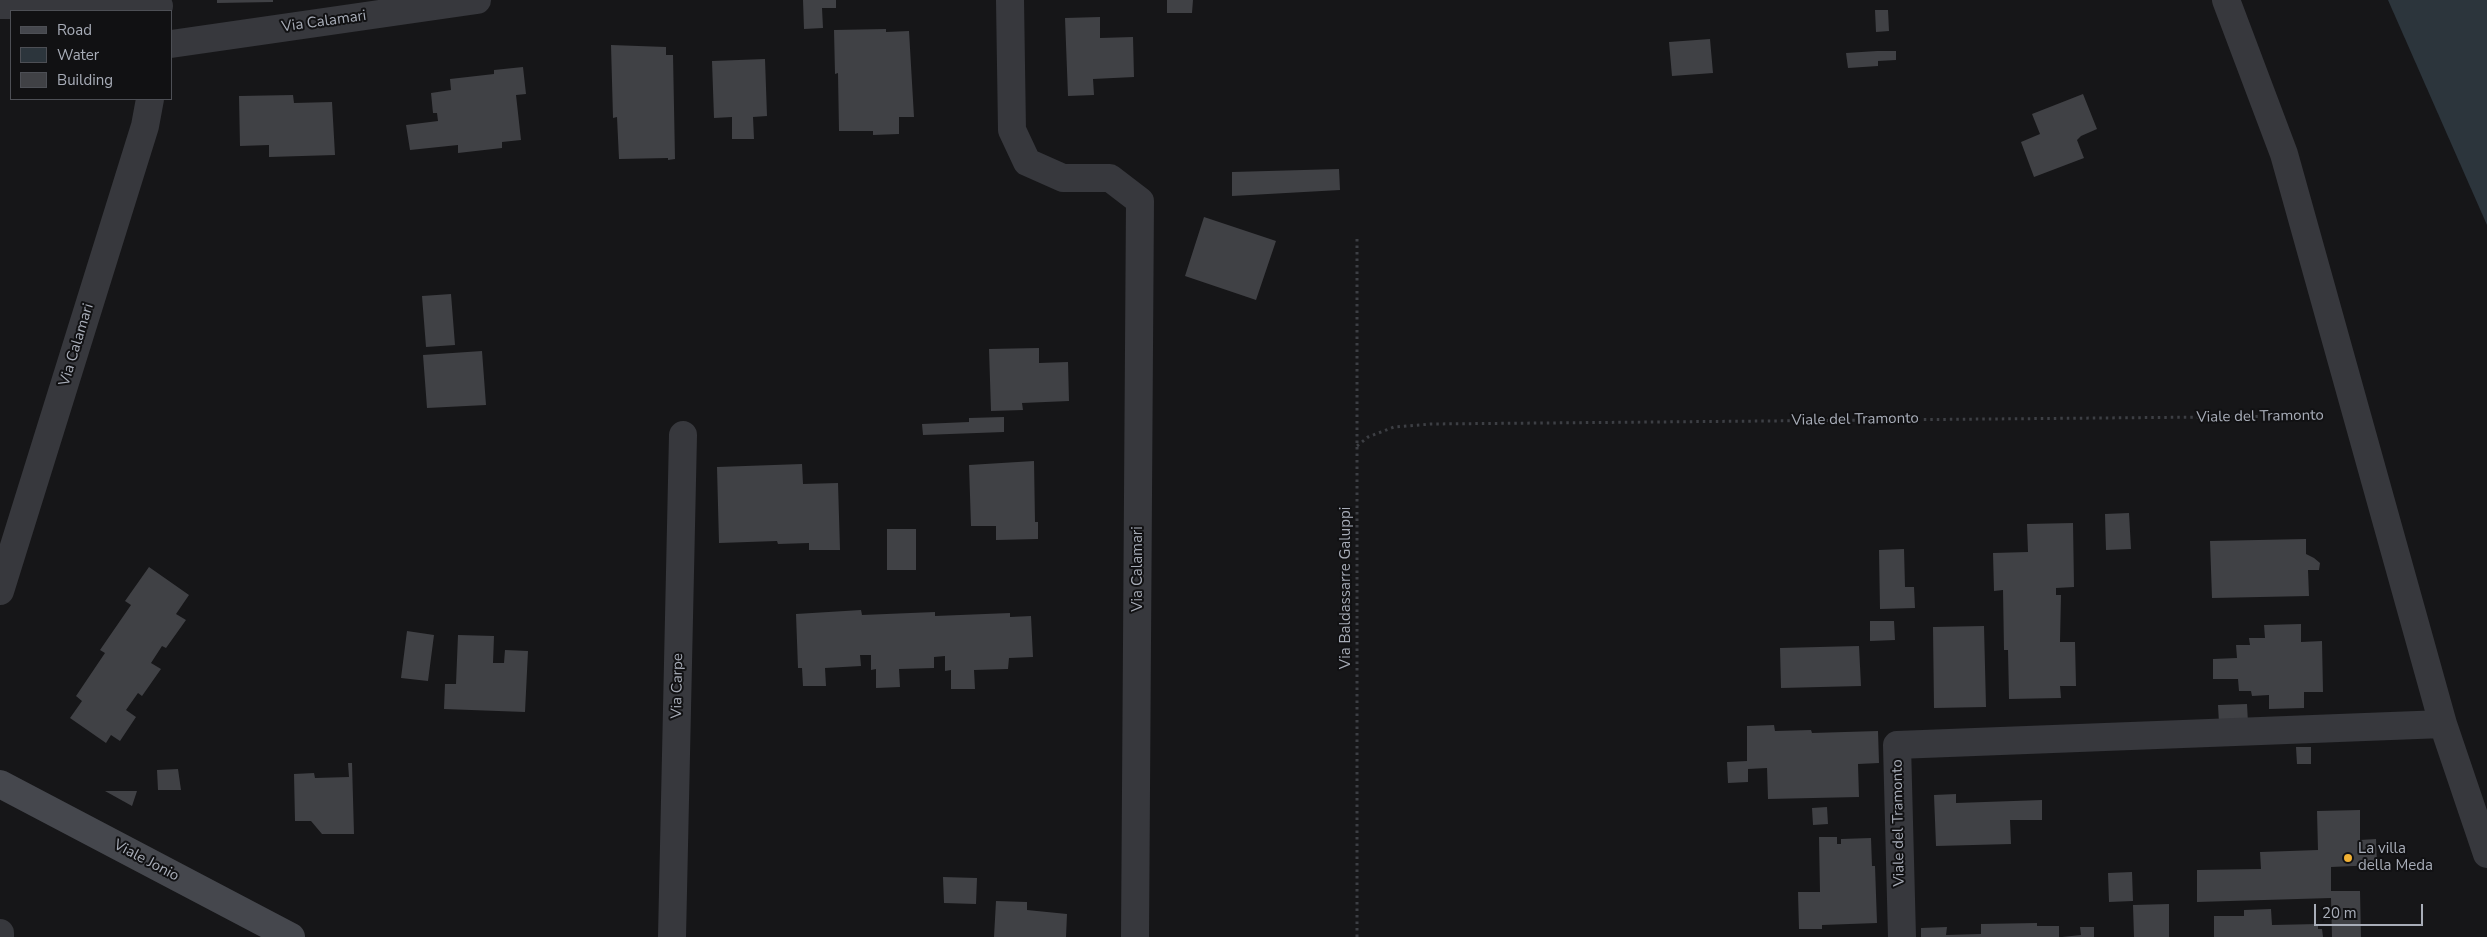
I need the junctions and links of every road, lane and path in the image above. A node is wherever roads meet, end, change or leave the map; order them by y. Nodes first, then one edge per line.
1 (477, 0) edge
2 (1010, 0) edge
3 (2226, 0) edge
4 (0, 5) edge
5 (159, 6) edge
6 (172, 44) edge
7 (150, 100) edge
8 (1358, 239) dead end
9 (2357, 416) junction
10 (683, 435) dead end
11 (1358, 446) junction
12 (0, 591) edge
13 (2442, 724) junction
14 (0, 784) edge
15 (2487, 854) edge
16 (0, 933) edge
17 (0, 937) edge
18 (291, 937) edge
19 (672, 937) edge
20 (1135, 937) edge
21 (1357, 937) edge
22 (1902, 937) edge

1 - 6 street, Via Calamari
2 - 20 street, Via Calamari
3 - 9 street
4 - 5 street
7 - 12 street, Via Calamari
8 - 11 path, Via Baldassarre Galuppi
9 - 11 path, Viale del Tramonto
9 - 13 street
10 - 19 street, Via Carpe
11 - 21 path, Via Baldassarre Galuppi
13 - 15 street
13 - 22 street, Viale del Tramonto
14 - 18 street, Viale Jonio
16 - 17 street

